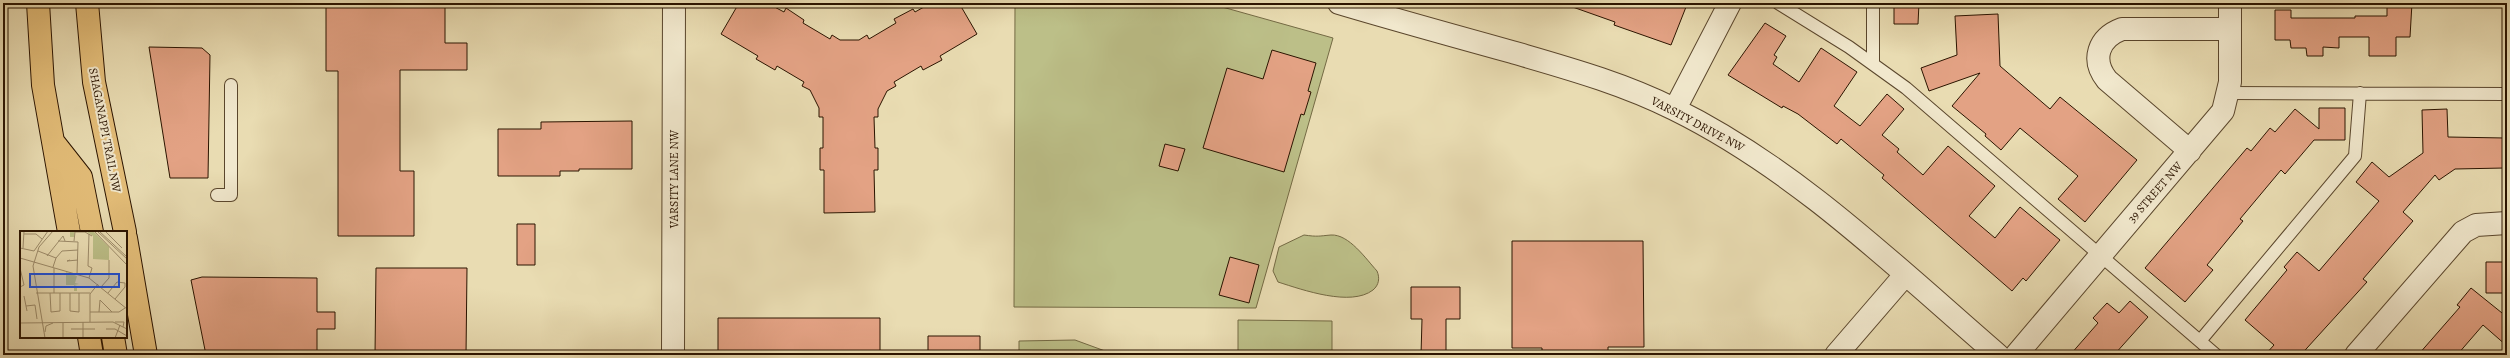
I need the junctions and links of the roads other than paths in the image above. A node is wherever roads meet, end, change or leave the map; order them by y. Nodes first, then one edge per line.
1 (38, 3) edge
2 (87, 3) edge
3 (674, 3) edge
4 (1339, 3) edge
5 (1730, 3) edge
6 (1778, 3) edge
7 (1873, 3) edge
8 (2230, 3) edge
9 (2230, 29) junction
10 (1873, 64) junction
11 (231, 86) dead end
12 (2229, 93) junction
13 (2360, 93) junction
14 (2507, 94) edge
15 (1675, 109) junction
16 (53, 141) junction
17 (2190, 152) junction
18 (217, 195) dead end
19 (2507, 223) edge
20 (69, 231) edge
21 (92, 231) edge
22 (125, 231) edge
23 (127, 244) edge
24 (2101, 256) junction
25 (1905, 275) junction
26 (89, 338) edge
27 (113, 338) edge
28 (2200, 341) junction
29 (92, 355) edge
30 (116, 355) edge
31 (146, 355) edge
32 (673, 355) edge
33 (1836, 355) edge
34 (1998, 355) edge
35 (2016, 355) edge
36 (2216, 355) edge
37 (2356, 355) edge

1 - 16 main road
2 - 22 main road, SHAGANAPPI TRAIL NW
3 - 32 street, VARSITY LANE NW
4 - 15 street, VARSITY DRIVE NW
5 - 15 street
6 - 10 lane
7 - 10 lane
8 - 9 street, 39 STREET NW
9 - 12 street, 39 STREET NW
9 - 17 street
10 - 24 lane
11 - 18 lane
12 - 13 lane
12 - 17 street, 39 STREET NW
13 - 14 lane
13 - 28 lane
15 - 25 street, VARSITY DRIVE NW
16 - 20 main road
16 - 21 main road
17 - 24 street, 39 STREET NW
19 - 37 street
23 - 31 main road
24 - 28 lane
24 - 35 street, 39 STREET NW
25 - 33 street
25 - 34 street, VARSITY DRIVE NW
26 - 29 main road
27 - 30 main road
28 - 36 lane

